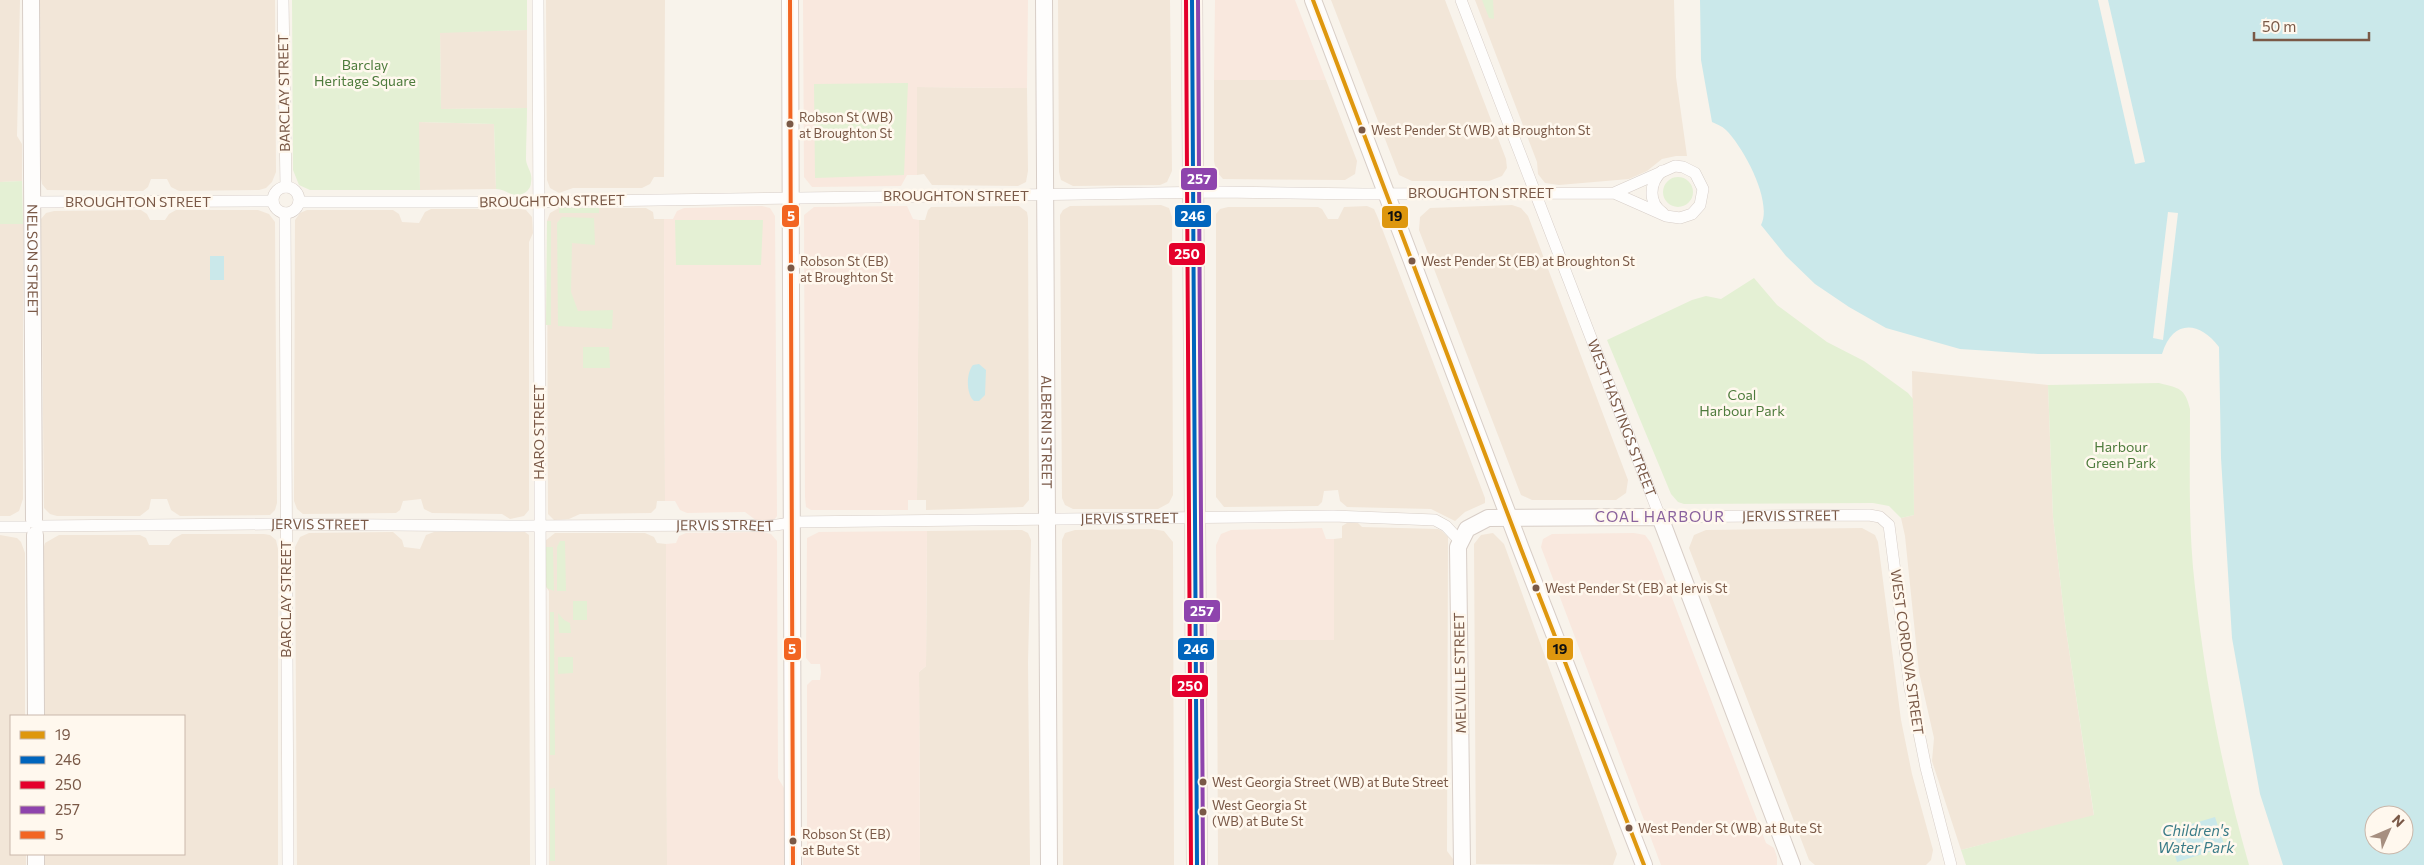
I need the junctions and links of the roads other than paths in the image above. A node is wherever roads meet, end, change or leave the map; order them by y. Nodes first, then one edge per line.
1 (31, 0) edge
2 (283, 0) edge
3 (538, 0) edge
4 (790, 0) edge
5 (1044, 0) edge
6 (1192, 0) edge
7 (1313, 0) edge
8 (1461, 0) edge
9 (1667, 168) junction
10 (286, 187) junction
11 (1193, 192) junction
12 (1534, 193) junction
13 (1614, 193) junction
14 (1388, 194) junction
15 (1045, 196) junction
16 (792, 197) junction
17 (540, 200) junction
18 (272, 201) junction
19 (33, 202) junction
20 (299, 202) junction
21 (285, 213) junction
22 (1666, 216) junction
23 (1509, 517) junction
24 (1660, 517) junction
25 (1046, 519) junction
26 (1196, 519) junction
27 (792, 522) junction
28 (286, 524) junction
29 (1889, 525) joint
30 (539, 526) junction
31 (0, 527) edge
32 (34, 527) junction
33 (1460, 541) junction
34 (36, 715) edge
35 (288, 865) edge
36 (541, 865) edge
37 (793, 865) edge
38 (1048, 865) edge
39 (1197, 865) edge
40 (1462, 865) edge
41 (1644, 865) edge
42 (1792, 865) edge
43 (1951, 865) edge

1 - 19 street, NELSON STREET
2 - 10 street, BARCLAY STREET
3 - 17 street, HARO STREET
4 - 16 street
5 - 15 street, ALBERNI STREET
6 - 11 highway
7 - 14 street
8 - 12 street, WEST HASTINGS STREET
9 - 13 street, BROUGHTON STREET
9 - 22 street
9 - 22 street, BROUGHTON STREET
10 - 18 street
10 - 20 street
11 - 14 street, BROUGHTON STREET
11 - 15 street, BROUGHTON STREET
11 - 26 highway
12 - 13 street, BROUGHTON STREET
12 - 14 street, BROUGHTON STREET
12 - 24 street, WEST HASTINGS STREET
13 - 22 street, BROUGHTON STREET
14 - 23 street
15 - 16 street, BROUGHTON STREET
15 - 25 street, ALBERNI STREET
16 - 17 street, BROUGHTON STREET
16 - 27 street
17 - 20 street, BROUGHTON STREET
17 - 30 street, HARO STREET
18 - 19 street, BROUGHTON STREET
18 - 21 street
19 - 32 street, NELSON STREET
20 - 21 street
21 - 28 street, BARCLAY STREET
23 - 24 street, JERVIS STREET
23 - 33 street
23 - 41 street
24 - 29 street, JERVIS STREET
24 - 42 street, WEST HASTINGS STREET
25 - 26 street, JERVIS STREET
25 - 27 street, JERVIS STREET
25 - 38 street, ALBERNI STREET
26 - 33 street, JERVIS STREET
26 - 39 highway
27 - 30 street, JERVIS STREET
27 - 37 street
28 - 30 street, JERVIS STREET
28 - 32 street, JERVIS STREET
28 - 35 street, BARCLAY STREET
29 - 43 street, WEST CORDOVA STREET
30 - 36 street, HARO STREET
31 - 32 street, JERVIS STREET
32 - 34 street, NELSON STREET
33 - 40 street, MELVILLE STREET

